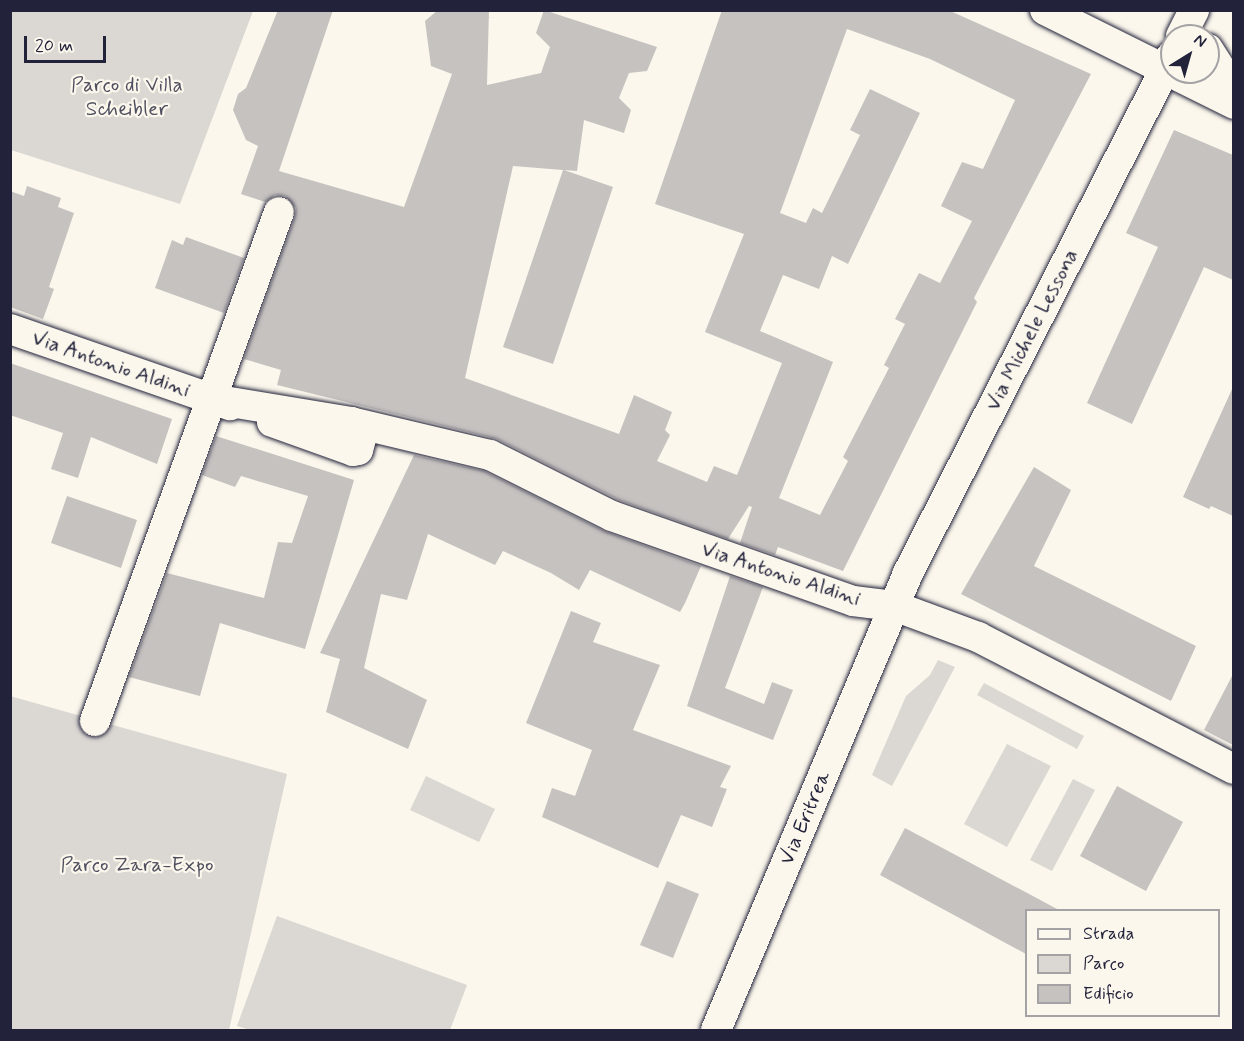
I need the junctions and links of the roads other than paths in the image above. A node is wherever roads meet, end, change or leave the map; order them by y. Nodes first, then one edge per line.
1 (1045, 10) edge
2 (1194, 10) edge
3 (1187, 24) edge
4 (1160, 60) edge
5 (1220, 69) edge
6 (1160, 79) edge
7 (1201, 84) edge
8 (1233, 90) edge
9 (1233, 104) edge
10 (279, 212) dead end
11 (10, 329) edge
12 (212, 399) junction
13 (894, 606) junction
14 (95, 721) dead end
15 (1233, 769) edge
16 (716, 1030) edge

1 - 4 street
2 - 3 street
5 - 8 street
6 - 13 street, Via Michele Lessona
7 - 9 street
10 - 12 street
11 - 12 street, Via Antonio Aldini
12 - 13 street, Via Antonio Aldini
12 - 14 street
13 - 15 street, Via Antonio Aldini
13 - 16 street, Via Eritrea

